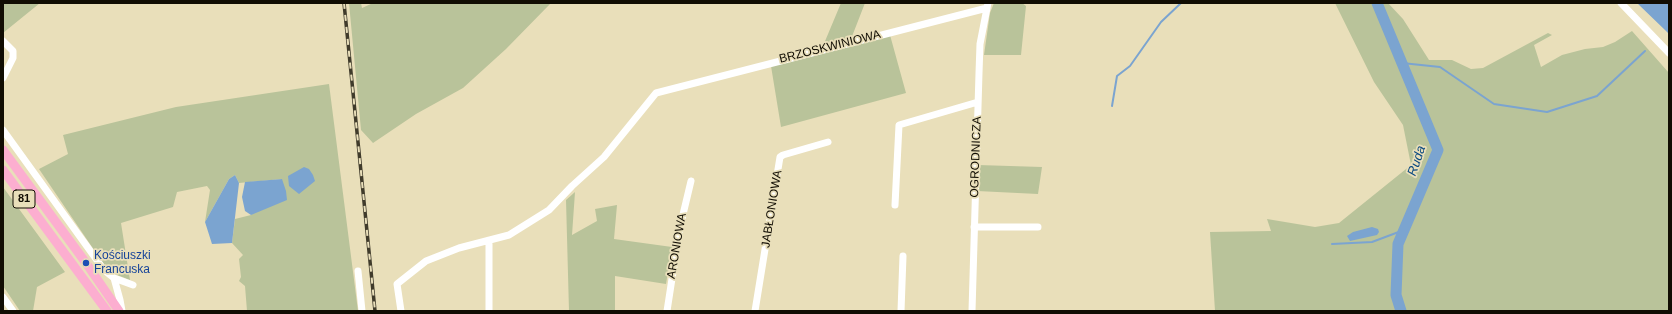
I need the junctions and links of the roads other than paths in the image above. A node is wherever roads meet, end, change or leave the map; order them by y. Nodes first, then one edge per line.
1 (1621, 3) edge
2 (987, 5) edge
3 (3, 41) edge
4 (1669, 53) edge
5 (3, 78) edge
6 (978, 102) junction
7 (3, 130) edge
8 (828, 142) dead end
9 (3, 150) edge
10 (3, 170) edge
11 (691, 181) dead end
12 (895, 205) dead end
13 (974, 227) junction
14 (1038, 227) dead end
15 (489, 240) junction
16 (903, 256) dead end
17 (358, 271) dead end
18 (114, 278) junction
19 (119, 295) junction
20 (3, 297) edge
21 (13, 311) edge
22 (107, 311) edge
23 (119, 311) edge
24 (122, 311) edge
25 (362, 311) edge
26 (401, 311) edge
27 (489, 311) edge
28 (667, 311) edge
29 (755, 311) edge
30 (901, 311) edge
31 (972, 311) edge

1 - 4 street
2 - 6 street, OGRODNICZA
2 - 15 street, BRZOSKWINIOWA
3 - 5 street
6 - 12 street
6 - 13 street, OGRODNICZA
7 - 18 street
8 - 29 street, JABŁONIOWA
9 - 23 main road, 81
10 - 22 main road, 81
11 - 28 street, ARONIOWA
13 - 14 street
13 - 31 street, OGRODNICZA
15 - 26 street, BRZOSKWINIOWA
15 - 27 street
16 - 30 street
17 - 25 street
18 - 19 street
18 - 19 street
19 - 24 street
20 - 21 street

